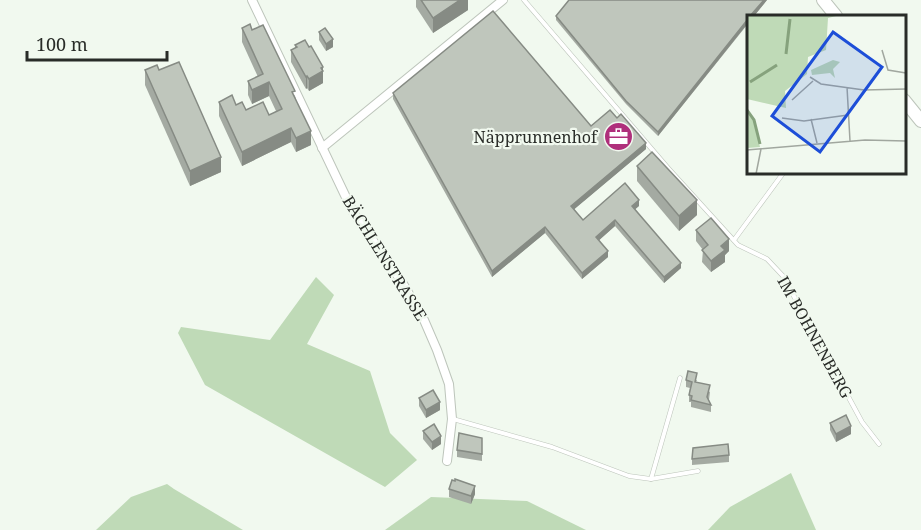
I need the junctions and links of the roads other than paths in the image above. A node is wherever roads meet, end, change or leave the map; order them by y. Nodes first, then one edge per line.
1 (252, 0) edge
2 (503, 0) edge
3 (524, 0) edge
4 (823, 0) edge
5 (835, 15) edge
6 (906, 102) edge
7 (921, 121) edge
8 (321, 148) junction
9 (783, 174) edge
10 (734, 240) junction
11 (680, 378) dead end
12 (452, 419) junction
13 (879, 444) dead end
14 (447, 461) dead end
15 (698, 471) dead end
16 (651, 478) junction

1 - 8 street, BÄCHLENSTRASSE
2 - 8 street
3 - 10 lane, IM BOHNENBERG
4 - 5 main road
6 - 7 main road
8 - 12 street, BÄCHLENSTRASSE
9 - 10 lane
10 - 13 lane, IM BOHNENBERG
11 - 16 lane
12 - 14 street, BÄCHLENSTRASSE
12 - 16 lane
15 - 16 lane

